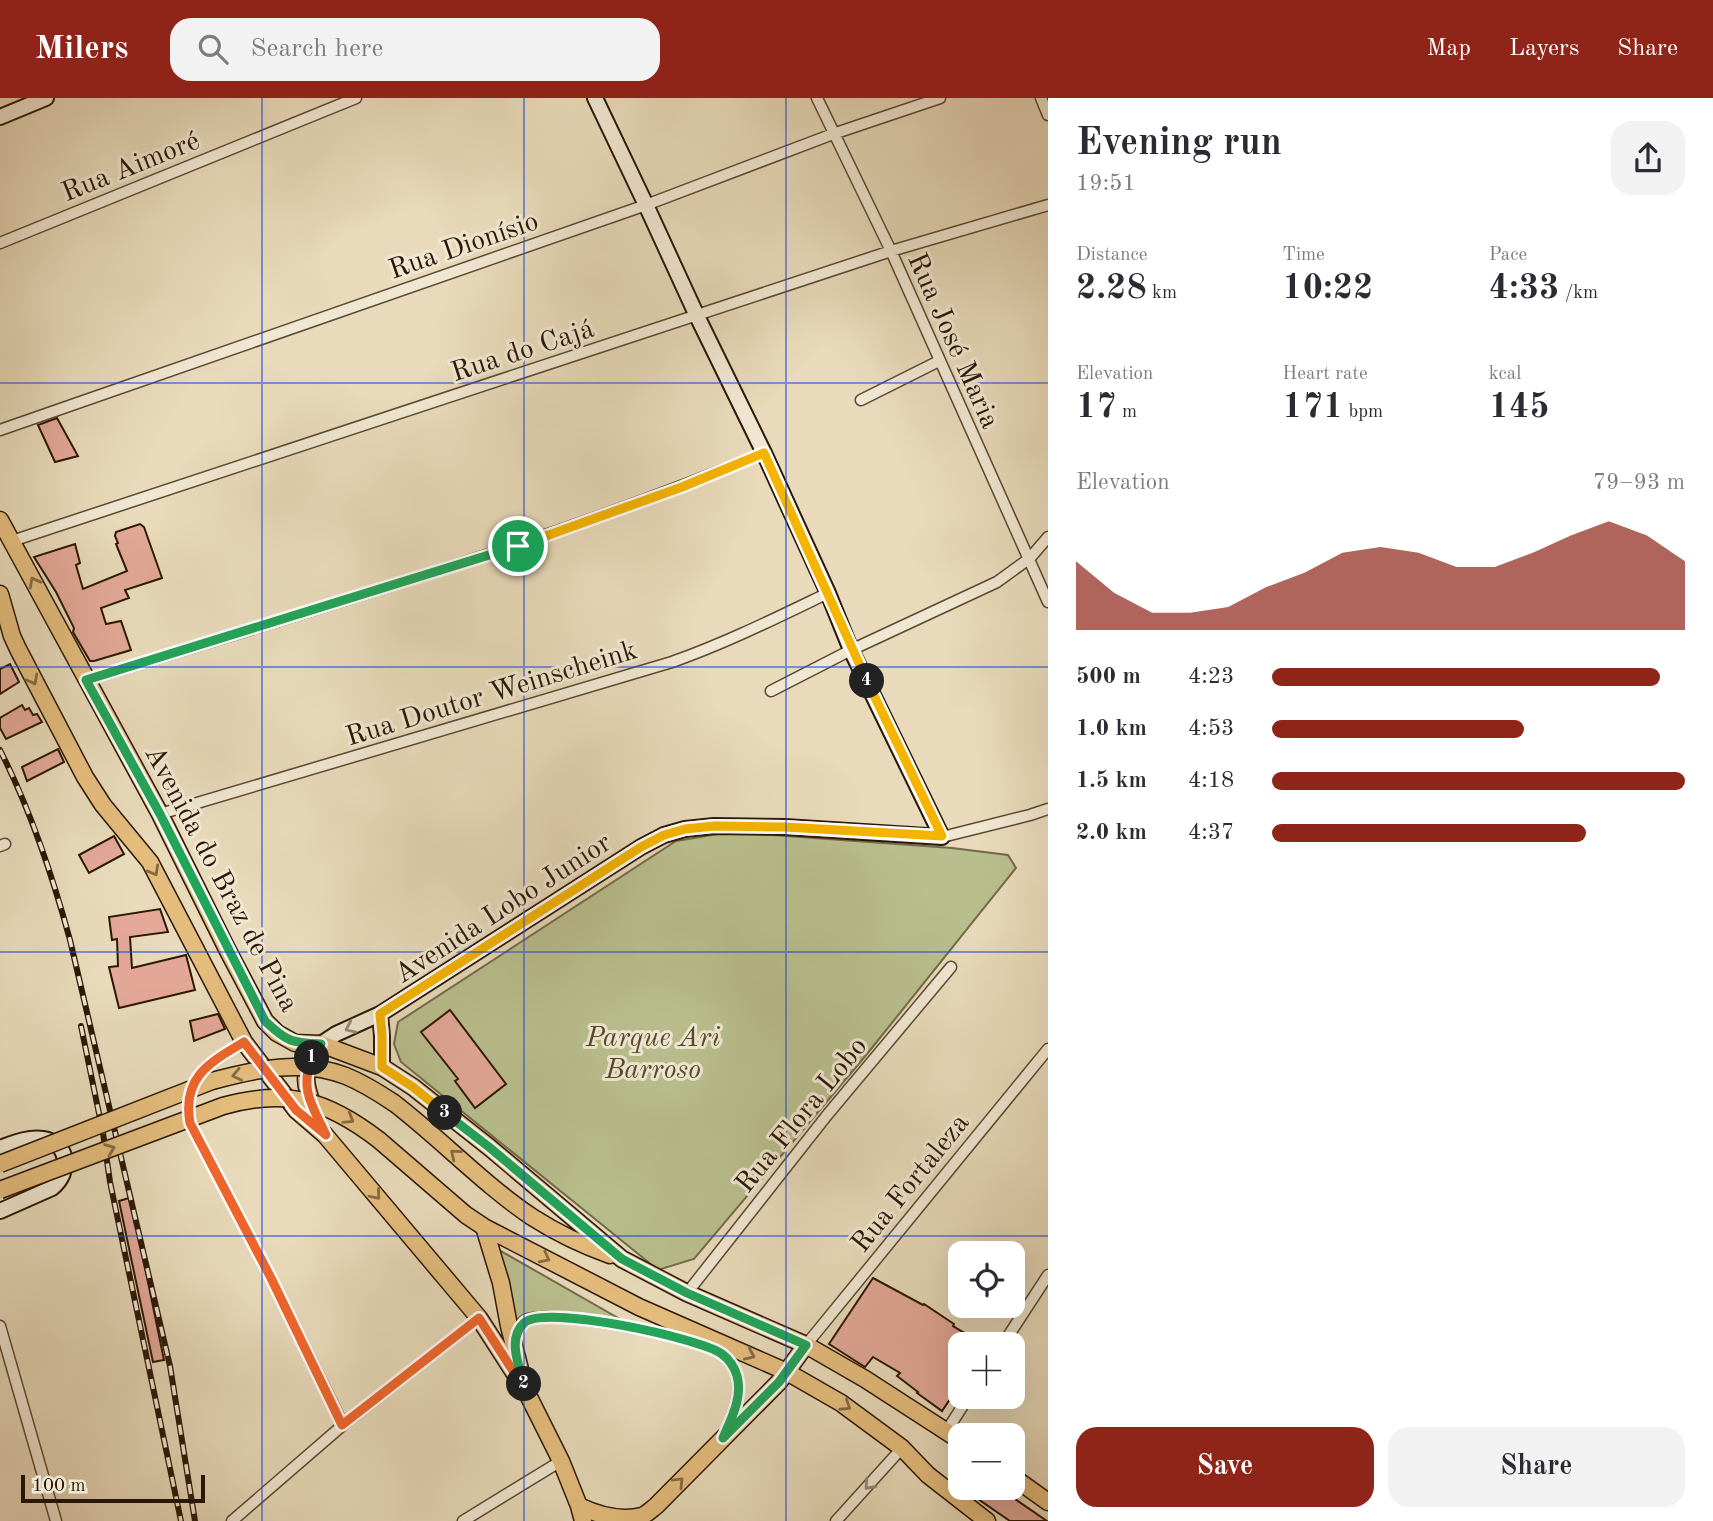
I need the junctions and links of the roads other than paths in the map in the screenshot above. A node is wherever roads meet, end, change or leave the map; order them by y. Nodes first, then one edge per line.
1 (46, 98) edge
2 (356, 98) edge
3 (595, 98) edge
4 (817, 98) edge
5 (940, 98) edge
6 (1041, 98) edge
7 (1048, 115) edge
8 (0, 117) edge
9 (833, 134) junction
10 (646, 205) junction
11 (1048, 205) edge
12 (0, 243) edge
13 (891, 251) junction
14 (696, 316) junction
15 (939, 361) junction
16 (862, 400) dead end
17 (0, 430) edge
18 (764, 453) junction
19 (0, 520) edge
20 (1048, 537) edge
21 (12, 541) junction
22 (1030, 558) junction
23 (828, 593) junction
24 (0, 594) edge
25 (1048, 602) edge
26 (852, 650) junction
27 (86, 680) junction
28 (771, 691) dead end
29 (1048, 809) edge
30 (160, 814) junction
31 (942, 836) junction
32 (951, 967) dead end
33 (380, 1014) junction
34 (244, 1042) junction
35 (321, 1044) junction
36 (1048, 1049) edge
37 (375, 1064) junction
38 (306, 1091) junction
39 (326, 1135) junction
40 (0, 1149) edge
41 (0, 1164) edge
42 (0, 1190) edge
43 (0, 1211) edge
44 (484, 1227) junction
45 (622, 1259) junction
46 (1048, 1275) edge
47 (1036, 1292) junction
48 (687, 1293) junction
49 (1048, 1297) edge
50 (479, 1318) junction
51 (0, 1326) edge
52 (1011, 1332) edge
53 (514, 1343) junction
54 (806, 1345) junction
55 (787, 1372) junction
56 (526, 1391) junction
57 (961, 1409) edge
58 (342, 1425) junction
59 (946, 1432) joint
60 (723, 1438) junction
61 (902, 1448) junction
62 (561, 1461) junction
63 (1025, 1486) edge
64 (1048, 1502) edge
65 (581, 1513) edge
66 (56, 1521) edge
67 (232, 1521) edge
68 (463, 1521) edge
69 (836, 1521) edge
70 (987, 1521) edge

1 - 8 street
2 - 12 street, Rua Aimoré
3 - 10 street
4 - 9 street, Rua José Maria
5 - 9 street, Rua Dionísio
6 - 7 street
9 - 10 street, Rua Dionísio
9 - 13 street, Rua José Maria
10 - 14 street
10 - 17 street, Rua Dionísio
11 - 13 street, Rua do Cajá
13 - 14 street, Rua do Cajá
13 - 15 street, Rua José Maria
14 - 18 street
14 - 21 street, Rua do Cajá
15 - 16 street
15 - 22 street, Rua José Maria
18 - 23 street
18 - 27 street
19 - 21 main road, Avenida do Braz de Pina
20 - 22 street
27 -> 21 main road, Avenida do Braz de Pina
22 - 25 street, Rua José Maria
22 - 26 street
23 - 26 street
23 - 30 street, Rua Doutor Weinscheink
24 -> 34 main road, Avenida do Braz de Pina
26 - 28 street
26 - 31 street
27 - 30 main road, Avenida do Braz de Pina
29 - 31 street
30 - 35 main road, Avenida do Braz de Pina
31 - 33 street, Avenida Lobo Junior
32 - 48 street, Rua Flora Lobo
33 -> 35 street, Avenida Lobo Junior
33 - 37 street, Avenida Lobo Junior
34 - 39 main road, Avenida do Braz de Pina
34 - 58 street
35 - 37 main road, Avenida do Braz de Pina
35 - 38 main road
36 - 54 street, Rua Fortaleza
37 - 38 main road
37 - 45 main road, Avenida do Braz de Pina
38 - 39 main road
39 -> 50 main road, Avenida do Braz de Pina
40 - 43 street
45 -> 41 main road, bridge
42 -> 44 main road, bridge
44 - 53 main road
44 -> 55 main road
45 - 48 main road, Avenida do Braz de Pina
46 - 47 street
47 - 49 street
47 - 52 street
48 - 54 main road, Avenida do Braz de Pina
50 - 56 main road, Avenida do Braz de Pina
50 - 58 street
51 - 66 street
53 - 56 main road
53 - 60 street
54 - 55 main road
54 - 59 main road, Avenida do Braz de Pina
55 - 60 main road
55 -> 61 main road
56 - 62 main road
57 - 59 street
58 - 67 street
65 -> 60 main road
61 -> 69 street
61 - 70 main road
62 - 65 main road
62 - 68 street
63 - 64 main road

